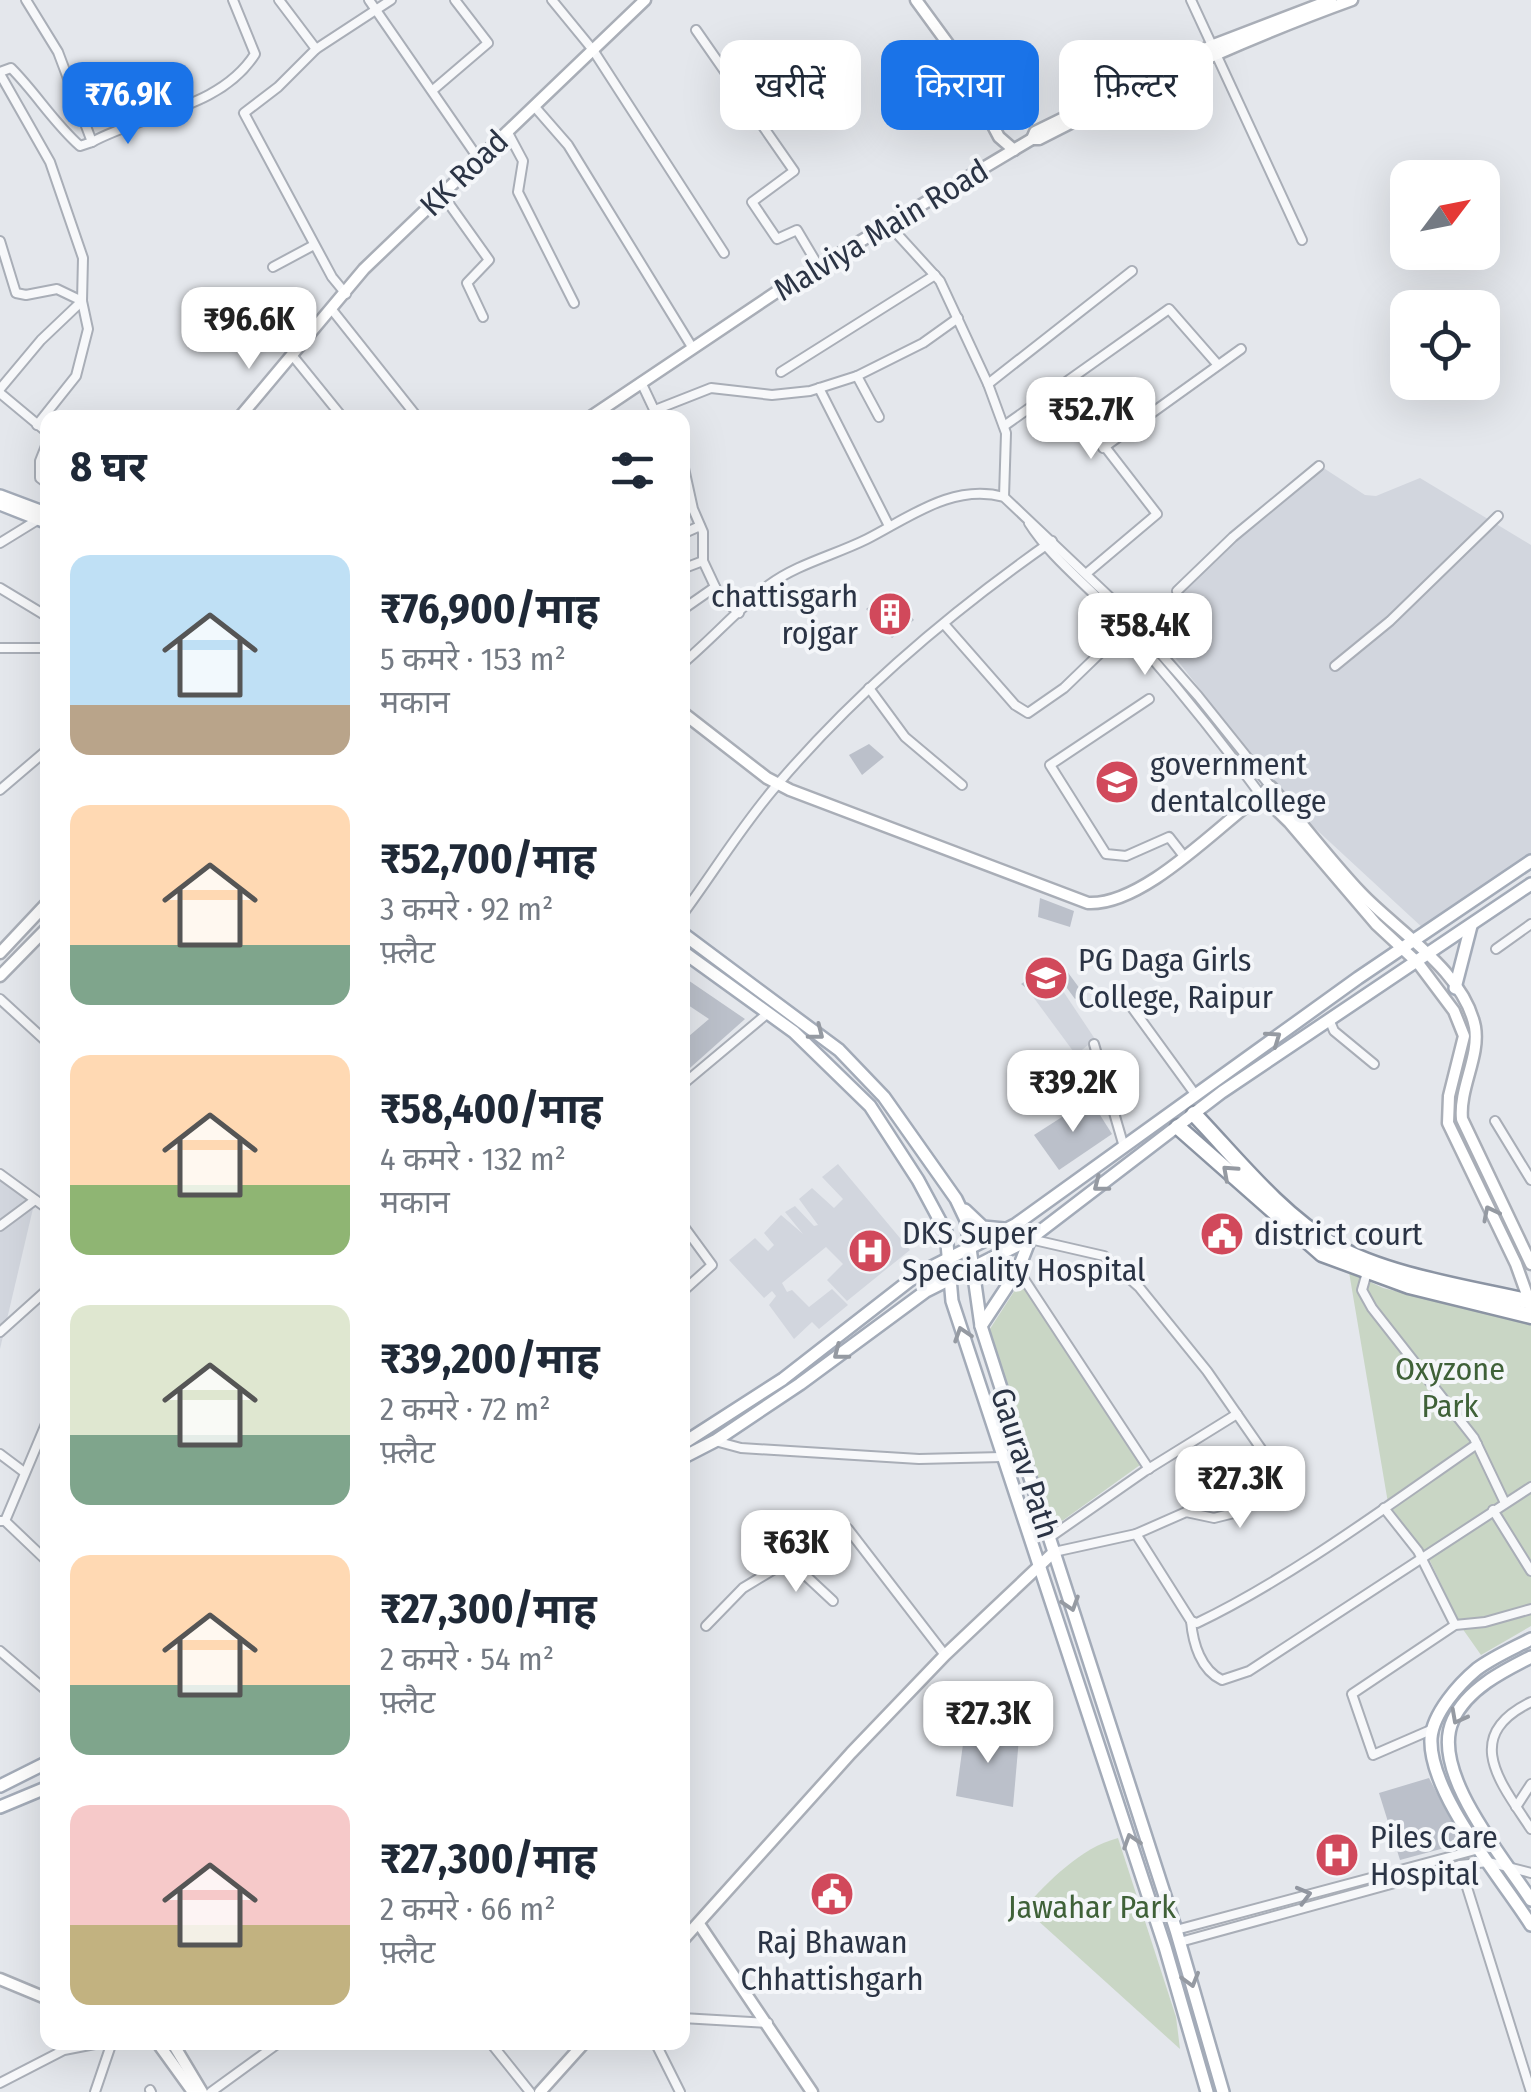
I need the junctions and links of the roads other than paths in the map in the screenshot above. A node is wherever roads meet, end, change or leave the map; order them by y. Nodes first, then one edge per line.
1 (26, 0) edge
2 (233, 0) edge
3 (279, 0) edge
4 (369, 0) edge
5 (391, 0) edge
6 (456, 0) edge
7 (552, 0) edge
8 (645, 0) edge
9 (916, 0) edge
10 (1190, 0) edge
11 (1331, 0) edge
12 (1352, 0) edge
13 (376, 9) junction
14 (696, 30) dead end
15 (1209, 40) edge
16 (316, 49) junction
17 (1213, 49) junction
18 (593, 50) junction
19 (0, 61) edge
20 (11, 68) junction
21 (0, 73) edge
22 (433, 90) junction
23 (534, 106) junction
24 (1059, 122) edge
25 (507, 131) junction
26 (92, 142) junction
27 (1014, 150) junction
28 (478, 158) junction
29 (442, 194) junction
30 (889, 224) junction
31 (1302, 240) dead end
32 (0, 241) edge
33 (314, 245) junction
34 (724, 253) dead end
35 (819, 267) junction
36 (273, 268) dead end
37 (1132, 270) dead end
38 (936, 275) junction
39 (346, 294) junction
40 (82, 301) junction
41 (574, 304) dead end
42 (333, 310) junction
43 (483, 317) dead end
44 (958, 318) junction
45 (692, 347) junction
46 (1241, 349) dead end
47 (292, 356) junction
48 (1218, 365) junction
49 (781, 372) dead end
50 (857, 376) junction
51 (641, 382) junction
52 (988, 384) junction
53 (1058, 386) junction
54 (819, 388) junction
55 (0, 391) edge
56 (49, 410) edge
57 (244, 410) edge
58 (336, 410) edge
59 (412, 410) edge
60 (601, 410) edge
61 (655, 410) edge
62 (665, 410) edge
63 (879, 417) dead end
64 (40, 422) edge
65 (37, 426) junction
66 (1004, 426) junction
67 (40, 429) edge
68 (1103, 448) junction
69 (1319, 466) dead end
70 (690, 489) edge
71 (0, 496) edge
72 (1004, 497) junction
73 (0, 504) edge
74 (40, 516) edge
75 (1498, 516) dead end
76 (40, 517) edge
77 (40, 522) edge
78 (700, 526) junction
79 (890, 526) junction
80 (690, 530) edge
81 (0, 543) edge
82 (1048, 544) junction
83 (704, 561) junction
84 (690, 566) edge
85 (1087, 573) junction
86 (715, 587) junction
87 (0, 588) edge
88 (1177, 591) dead end
89 (690, 604) edge
90 (40, 612) edge
91 (739, 612) junction
92 (944, 624) junction
93 (1126, 629) junction
94 (0, 648) edge
95 (40, 648) edge
96 (690, 657) edge
97 (1336, 666) dead end
98 (869, 688) junction
99 (1150, 699) dead end
100 (690, 718) edge
101 (40, 757) edge
102 (778, 784) junction
103 (962, 784) dead end
104 (1271, 786) junction
105 (0, 790) edge
106 (1260, 794) junction
107 (1183, 855) junction
108 (1531, 861) edge
109 (1531, 884) edge
110 (690, 904) edge
111 (40, 910) edge
112 (1531, 924) edge
113 (1471, 926) junction
114 (40, 934) edge
115 (690, 940) edge
116 (1416, 940) junction
117 (1402, 948) junction
118 (1496, 949) dead end
119 (0, 953) edge
120 (1431, 954) junction
121 (690, 956) edge
122 (1418, 962) junction
123 (0, 976) edge
124 (1455, 988) junction
125 (1120, 991) dead end
126 (0, 999) edge
127 (773, 1008) junction
128 (1329, 1018) junction
129 (40, 1036) edge
130 (1094, 1044) dead end
131 (1374, 1064) dead end
132 (690, 1078) edge
133 (1195, 1094) junction
134 (1194, 1114) junction
135 (1495, 1121) dead end
136 (1178, 1127) junction
137 (1124, 1147) junction
138 (0, 1174) edge
139 (1531, 1180) edge
140 (956, 1199) junction
141 (35, 1200) junction
142 (40, 1204) edge
143 (0, 1226) edge
144 (1007, 1229) junction
145 (690, 1235) edge
146 (1030, 1239) junction
147 (971, 1249) junction
148 (948, 1259) junction
149 (1531, 1264) edge
150 (1368, 1266) junction
151 (1018, 1270) junction
152 (973, 1271) junction
153 (950, 1280) junction
154 (690, 1285) edge
155 (40, 1296) edge
156 (1531, 1302) edge
157 (1531, 1314) edge
158 (982, 1326) junction
159 (0, 1332) edge
160 (1237, 1414) junction
161 (723, 1427) junction
162 (40, 1437) edge
163 (690, 1441) edge
164 (715, 1442) junction
165 (1477, 1444) junction
166 (0, 1454) edge
167 (690, 1454) edge
168 (1002, 1458) junction
169 (1149, 1468) junction
170 (24, 1472) junction
171 (1531, 1487) edge
172 (1505, 1503) junction
173 (1384, 1508) junction
174 (1493, 1510) junction
175 (3, 1521) edge
176 (1136, 1534) junction
177 (1049, 1538) junction
178 (1054, 1552) junction
179 (40, 1555) edge
180 (1422, 1559) junction
181 (789, 1560) junction
182 (1040, 1564) junction
183 (1531, 1571) edge
184 (833, 1601) dead end
185 (1531, 1609) edge
186 (1191, 1621) junction
187 (1455, 1625) junction
188 (706, 1626) dead end
189 (1531, 1639) edge
190 (0, 1650) edge
191 (945, 1655) junction
192 (1531, 1657) edge
193 (40, 1687) edge
194 (1531, 1702) edge
195 (1433, 1730) junction
196 (40, 1766) edge
197 (1531, 1784) edge
198 (0, 1786) edge
199 (40, 1790) edge
200 (0, 1807) edge
201 (1516, 1807) junction
202 (1531, 1829) edge
203 (1494, 1844) junction
204 (1478, 1849) junction
205 (1488, 1862) junction
206 (1460, 1865) junction
207 (1510, 1868) junction
208 (1531, 1873) edge
209 (1531, 1900) edge
210 (699, 1924) junction
211 (1531, 1925) edge
212 (690, 1932) edge
213 (1178, 1936) junction
214 (0, 1979) edge
215 (40, 1996) edge
216 (690, 2018) edge
217 (768, 2023) junction
218 (64, 2050) edge
219 (109, 2050) edge
220 (163, 2050) edge
221 (177, 2050) edge
222 (269, 2050) edge
223 (496, 2050) edge
224 (578, 2050) edge
225 (659, 2050) edge
226 (0, 2083) edge
227 (95, 2092) edge
228 (194, 2092) edge
229 (202, 2092) edge
230 (211, 2092) edge
231 (530, 2092) edge
232 (540, 2092) edge
233 (680, 2092) edge
234 (812, 2092) edge
235 (1207, 2092) edge
236 (1223, 2092) edge
237 (1531, 2092) edge

1 - 26 street
2 - 26 street
3 - 16 street
4 - 13 street
5 - 13 street
6 - 22 street
7 - 18 street
8 - 18 street, KK Road
9 - 27 street
10 - 15 street
11 - 17 street
12 - 17 street
13 - 16 street
13 - 22 street
14 - 35 street
16 - 33 street
17 - 31 street
18 - 23 street, KK Road
18 - 34 street
19 - 20 street
20 - 21 street
20 - 26 street
21 - 40 street
22 - 28 street
23 - 25 street, KK Road
23 - 45 street
24 - 27 street, Malviya Main Road
25 - 28 street, KK Road
25 - 41 street
27 - 30 street, Malviya Main Road
28 - 29 street, KK Road
29 - 39 street, KK Road
29 - 43 street
30 - 35 street, Malviya Main Road
30 - 38 street
32 - 40 street
33 - 36 street
33 - 39 street
35 - 45 street, Malviya Main Road
37 - 52 street
38 - 44 street
38 - 49 street
39 - 42 street, KK Road
40 - 55 street
40 - 56 street
42 - 47 street, KK Road
42 - 59 street
44 - 50 street
44 - 52 street
45 - 51 street, Malviya Main Road
46 - 48 street
47 - 57 street, KK Road
47 - 58 street
48 - 53 street
48 - 68 street
50 - 54 street
50 - 63 street
51 - 60 street, Malviya Main Road
51 - 61 street
52 - 66 street
53 - 66 street
53 - 68 street
54 - 62 street
54 - 79 street
55 - 65 street
64 - 65 street
65 - 67 street
66 - 72 street
68 - 85 street
69 - 88 street
70 - 78 street
71 - 74 main road
72 - 79 street
72 - 82 street
73 - 76 main road
75 - 97 street
77 - 81 street
78 - 80 street
78 - 83 street
79 - 91 street
82 - 85 street
82 - 92 street
82 - 93 street
83 - 84 street
83 - 86 street
85 - 104 street
86 - 89 street
86 - 91 street
87 - 90 street
91 - 96 street
92 - 93 street
92 - 98 street
93 - 106 street
94 - 95 street
98 - 102 street
98 - 103 street
99 - 107 street
100 - 102 street
101 - 105 street
102 - 107 street
102 - 110 street
104 - 106 street
104 - 116 street
106 - 107 street
106 - 117 street
108 - 116 main road
109 - 113 main road
111 - 119 street
112 - 118 street
113 - 120 main road
113 - 124 main road
114 - 123 street
115 - 127 main road, Gaurav Path
116 - 117 main road
116 - 120 street
117 - 122 street
133 -> 117 main road
120 - 122 main road
120 - 124 street
121 - 127 main road
122 - 128 main road
156 -> 122 street
124 - 149 street
125 - 133 street
126 - 129 street
127 - 132 street
127 -> 140 main road, Gaurav Path
127 - 148 main road
128 - 131 street
128 - 134 main road
130 - 137 street
133 - 137 main road
134 - 136 main road
134 - 150 highway
135 - 139 street
136 -> 146 main road
150 -> 136 highway
137 - 144 main road
138 - 141 street
140 - 144 main road
140 - 147 main road, Gaurav Path
141 - 142 street
141 - 143 street
144 - 147 main road
145 - 154 street
146 - 151 main road
146 - 152 main road
146 - 160 street
147 - 148 main road
147 - 152 main road, Gaurav Path
148 - 153 main road
148 - 161 main road
150 - 156 highway
150 - 157 highway
150 - 165 street
151 - 158 main road
151 - 169 street
152 - 153 main road
152 - 158 main road, Gaurav Path
153 -> 161 main road
168 -> 153 main road
155 - 159 street
156 - 157 street
158 - 177 main road, Gaurav Path
160 - 169 street
160 - 176 street
161 - 163 main road
161 - 164 main road
162 - 170 street
164 - 167 main road
164 - 168 street
165 - 172 street
165 - 173 street
166 - 170 street
168 - 182 main road
169 - 177 street
170 - 175 street
171 - 172 street
172 - 174 street
173 - 180 street
173 - 186 street
174 - 180 street
174 - 183 street
175 - 179 street
176 - 178 street
176 - 186 street
177 - 178 main road, Gaurav Path
178 - 182 street
178 -> 213 main road, Gaurav Path
180 - 186 street
180 - 187 street
181 - 184 street
181 - 188 street
181 - 191 street
182 - 191 street
235 -> 182 main road
185 - 187 street
187 - 195 street
189 - 195 main road
190 - 193 street
191 - 210 street
192 -> 203 main road
194 - 201 street
195 - 204 main road
196 - 198 main road
197 - 201 street
199 - 200 main road
201 - 202 street
203 - 204 street
203 - 207 main road
204 - 205 main road
213 -> 204 street
205 - 206 street
205 - 207 street
205 - 211 main road
206 - 213 street
206 - 237 street
207 - 208 street
207 - 209 main road
210 - 212 street
210 - 217 street
213 -> 236 main road, Gaurav Path
214 - 215 street
216 - 217 street
217 - 234 street
218 - 226 street
219 - 227 street
220 - 228 street
221 - 229 street
222 - 230 street
223 - 231 street
224 - 232 street
225 - 233 street

